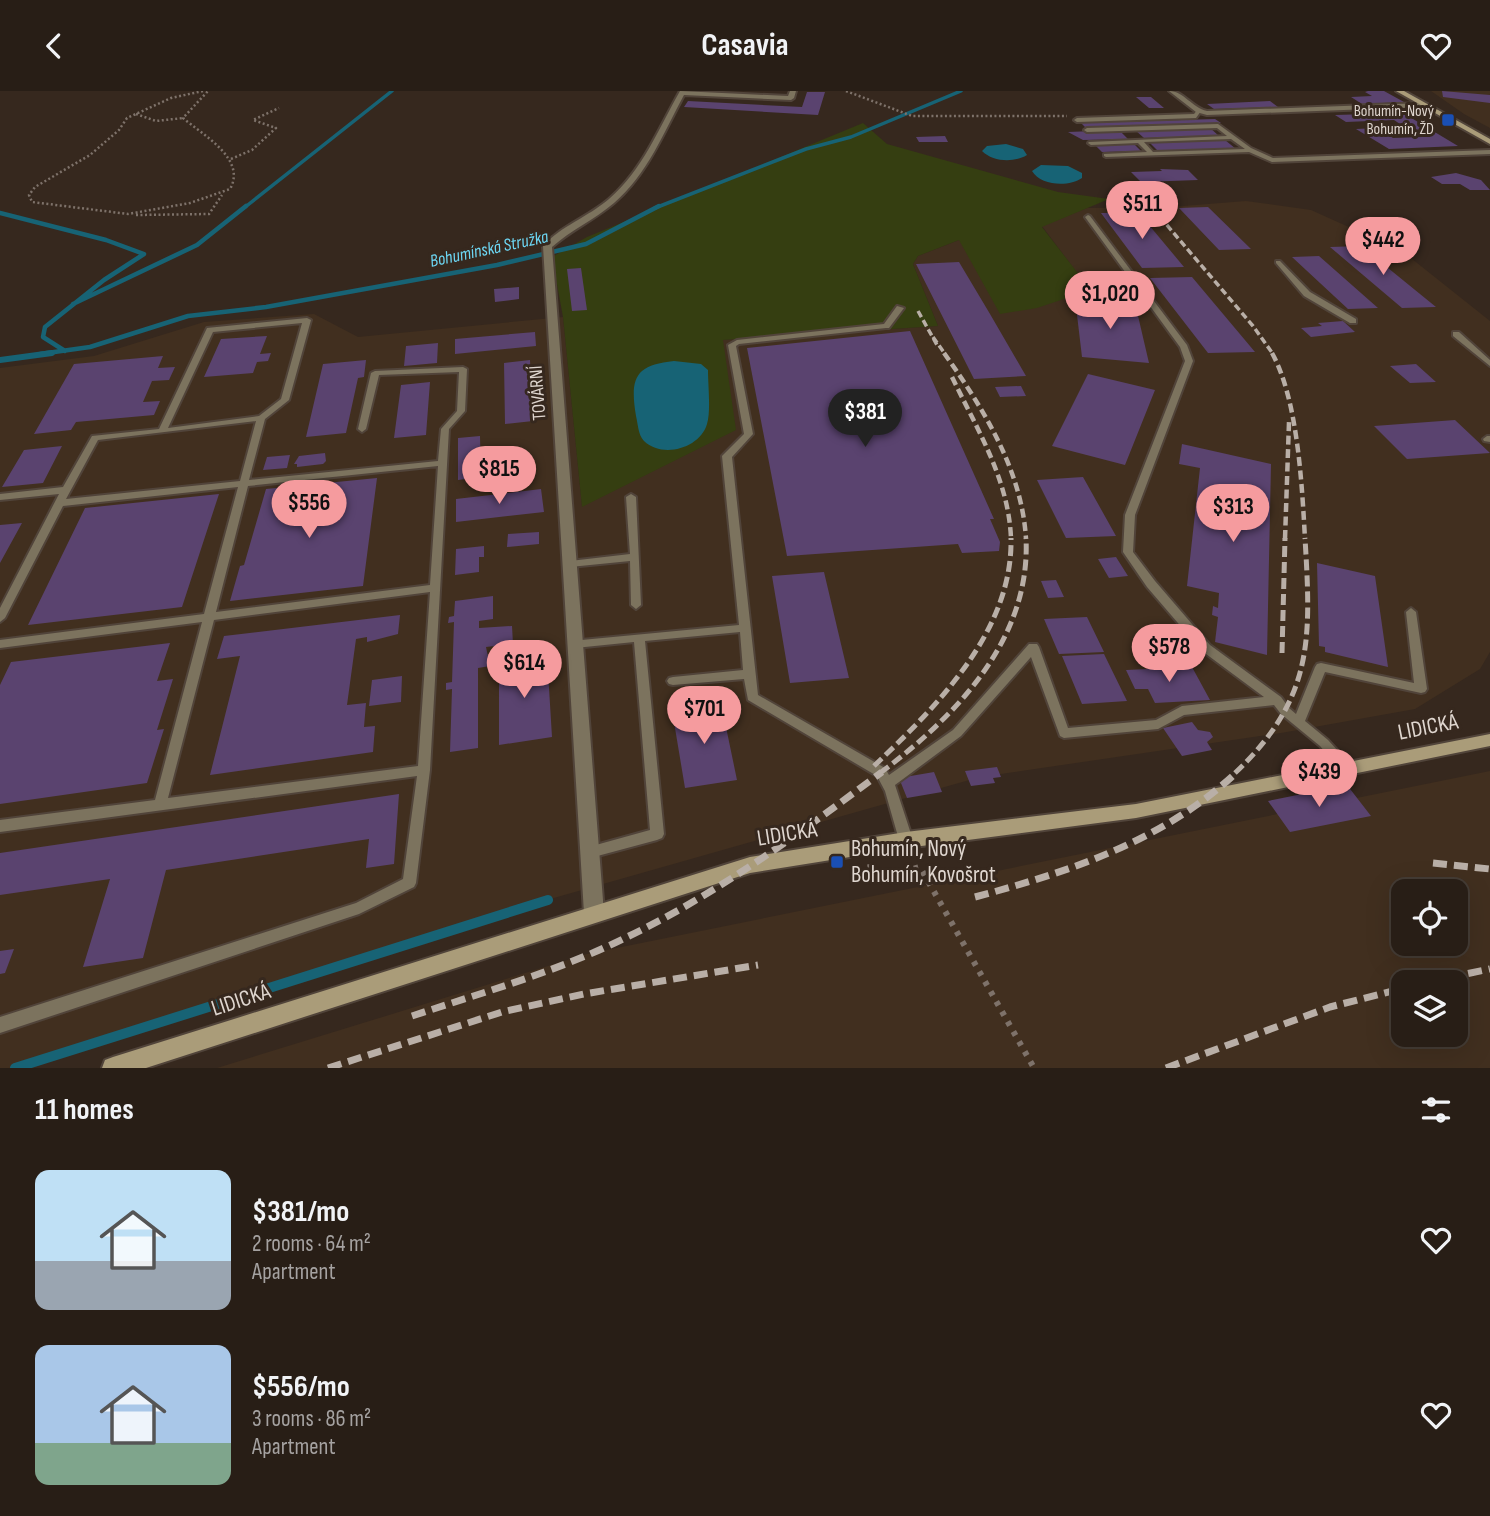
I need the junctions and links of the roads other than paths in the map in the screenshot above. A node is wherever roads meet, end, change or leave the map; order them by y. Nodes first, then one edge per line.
1 (793, 91) edge
2 (1172, 91) edge
3 (1399, 91) edge
4 (682, 92) edge
5 (1424, 105) junction
6 (1198, 111) junction
7 (1077, 120) dead end
8 (1126, 128) junction
9 (1087, 130) dead end
10 (1233, 137) junction
11 (1138, 141) junction
12 (1490, 142) edge
13 (1091, 143) dead end
14 (1252, 151) junction
15 (1490, 152) edge
16 (1152, 154) junction
17 (1106, 155) dead end
18 (1088, 217) dead end
19 (1278, 262) dead end
20 (900, 309) dead end
21 (1353, 321) dead end
22 (1456, 334) dead end
23 (1490, 364) edge
24 (261, 418) junction
25 (362, 429) dead end
26 (162, 431) junction
27 (443, 463) junction
28 (242, 484) junction
29 (66, 490) junction
30 (0, 497) edge
31 (631, 498) dead end
32 (60, 503) junction
33 (635, 558) junction
34 (570, 564) junction
35 (435, 588) junction
36 (636, 605) dead end
37 (1411, 612) dead end
38 (0, 618) edge
39 (207, 618) junction
40 (745, 628) junction
41 (639, 638) junction
42 (0, 644) edge
43 (575, 644) junction
44 (749, 674) junction
45 (673, 681) dead end
46 (1277, 701) junction
47 (1299, 722) junction
48 (1490, 740) edge
49 (1346, 768) junction
50 (424, 771) junction
51 (888, 783) junction
52 (160, 805) junction
53 (0, 826) edge
54 (906, 840) junction
55 (590, 852) junction
56 (594, 913) junction
57 (0, 1025) edge
58 (113, 1068) edge

1 - 4 street, TOVÁRNÍ
2 - 6 street
3 - 5 street
4 - 34 street, TOVÁRNÍ
5 - 6 street
5 - 12 street
6 - 7 lane
8 - 9 lane
8 - 10 lane
8 - 11 lane
10 - 11 lane
10 - 14 lane
11 - 13 lane
11 - 16 lane
14 - 15 lane
14 - 16 lane
16 - 17 lane
18 - 46 lane
19 - 21 lane
20 - 40 lane
22 - 23 lane
24 - 26 lane
24 - 26 lane
24 - 28 lane
25 - 27 lane
26 - 29 lane
27 - 28 lane
27 - 35 lane
28 - 32 lane
28 - 39 lane
29 - 30 lane
29 - 32 lane
31 - 33 lane
32 - 38 lane
33 - 34 lane
33 - 36 lane
34 - 43 street, TOVÁRNÍ
35 - 39 lane
35 - 50 lane
37 - 47 lane
39 - 42 lane
39 - 52 lane
40 - 41 lane
40 - 44 lane
41 - 43 lane
41 - 55 lane
43 - 55 street, TOVÁRNÍ
44 - 45 lane
44 - 51 lane
46 - 47 lane
46 - 51 lane
47 - 49 lane
48 - 49 street, LIDICKÁ
49 - 54 street, LIDICKÁ
50 - 52 lane
50 - 57 lane
51 - 54 lane
52 - 53 lane
54 - 56 street, LIDICKÁ
55 - 56 street, TOVÁRNÍ
56 - 58 street, LIDICKÁ

